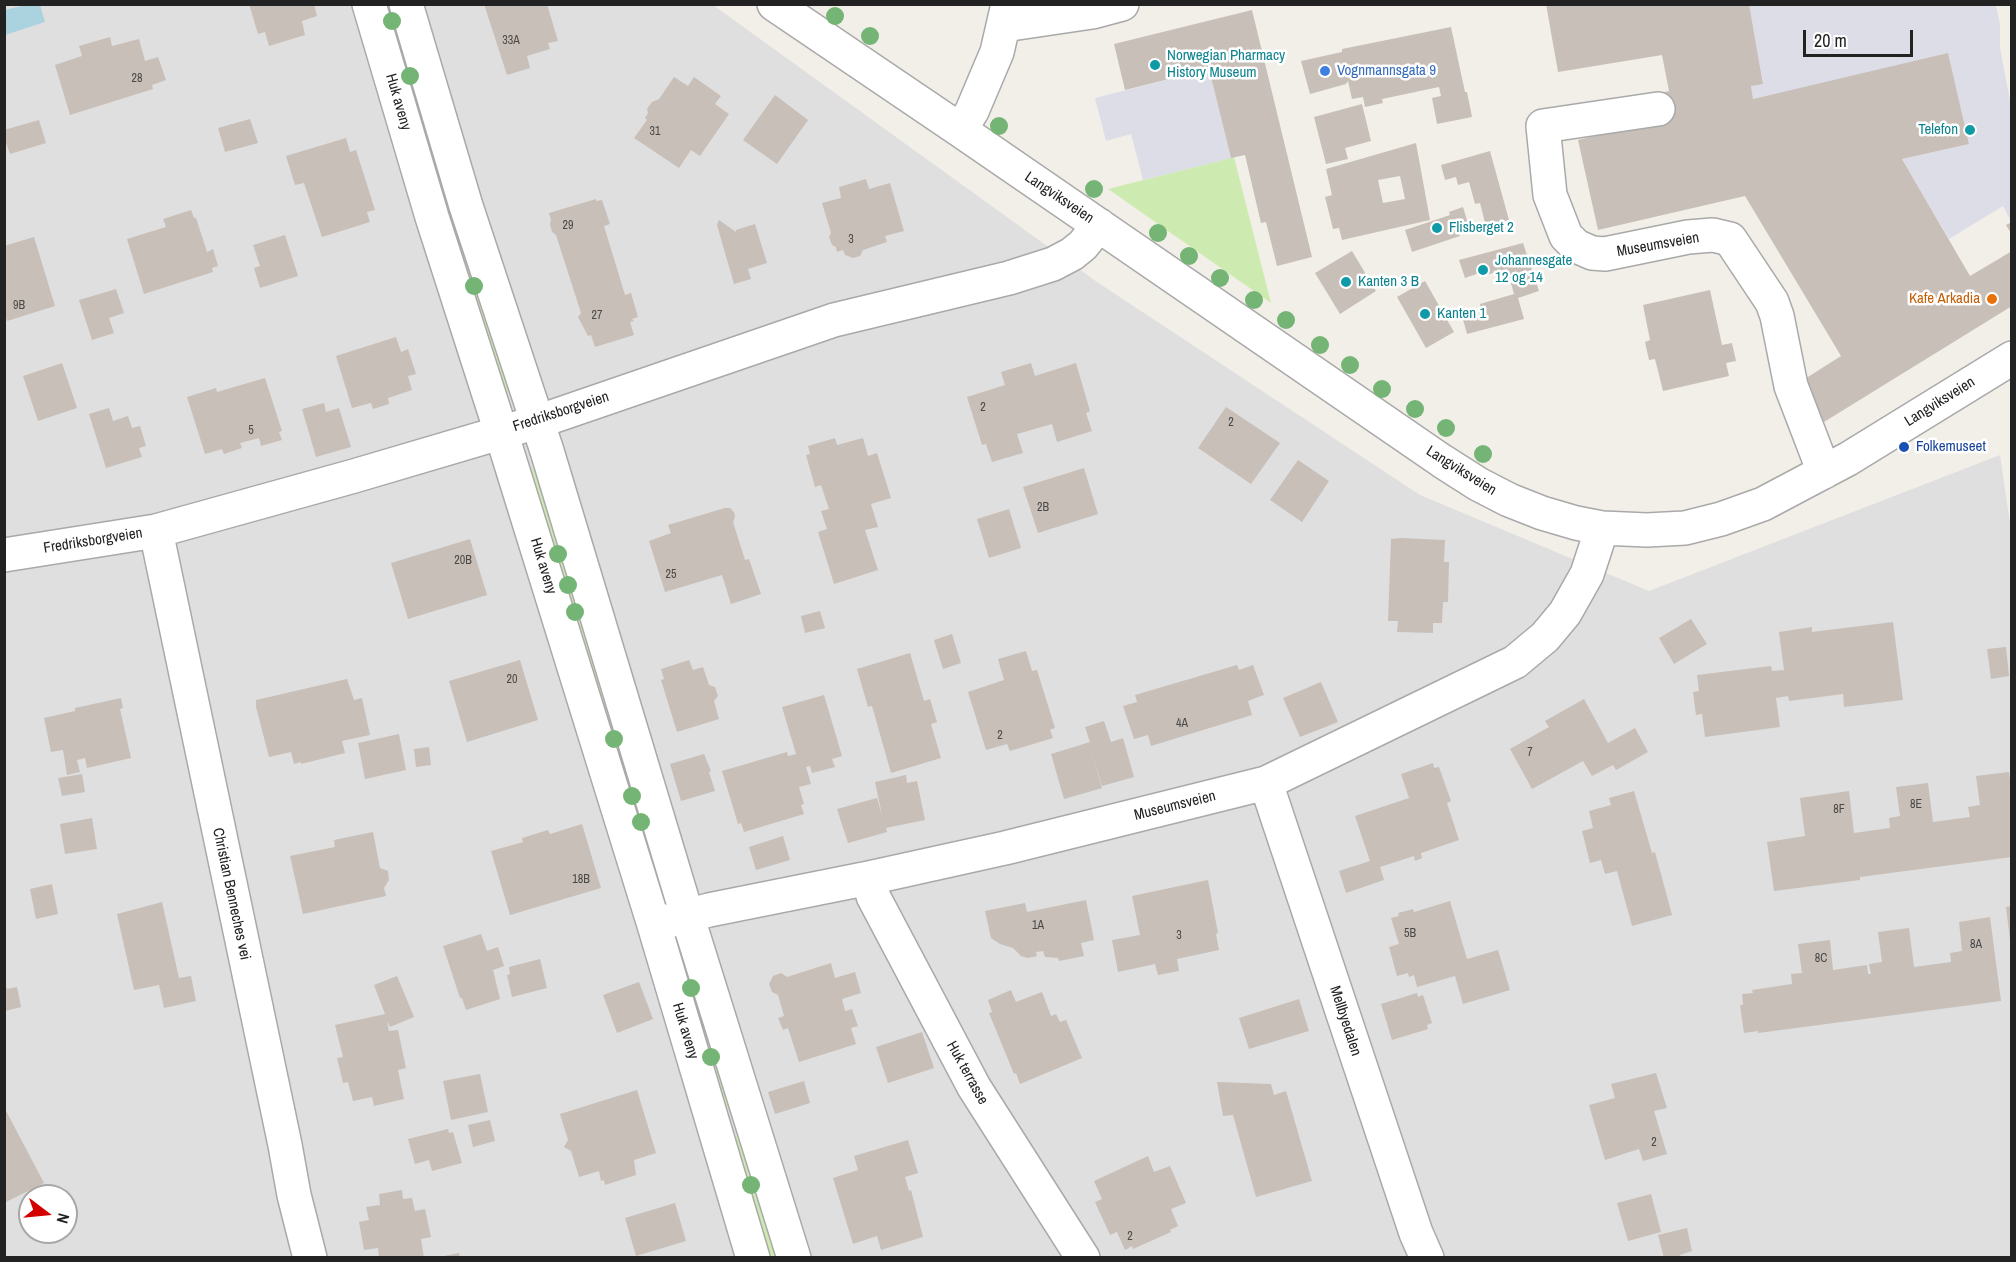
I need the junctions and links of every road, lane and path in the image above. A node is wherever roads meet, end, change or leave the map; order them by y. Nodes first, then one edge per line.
1 (369, 4) edge
2 (406, 4) edge
3 (774, 4) edge
4 (1122, 4) edge
5 (1006, 15) edge
6 (1658, 109) dead end
7 (960, 130) junction
8 (1099, 225) junction
9 (2012, 358) edge
10 (537, 422) junction
11 (501, 432) junction
12 (1824, 472) junction
13 (1602, 528) junction
14 (156, 531) junction
15 (4, 555) edge
16 (1266, 783) junction
17 (869, 878) junction
18 (687, 915) junction
19 (654, 925) junction
20 (751, 1118) junction
21 (714, 1128) junction
22 (310, 1257) edge
23 (753, 1257) edge
24 (794, 1257) edge
25 (1083, 1257) edge
26 (1427, 1257) edge

1 - 11 street, Huk aveny
2 - 10 street
3 - 7 street, Langviksveien
4 - 5 street
5 - 7 street
6 - 12 street, Museumsveien
7 - 8 street, Langviksveien
8 - 10 street, Fredriksborgveien
8 - 13 street, Langviksveien
9 - 12 street, Langviksveien
10 - 11 street, Fredriksborgveien
10 - 18 street
11 - 14 street, Fredriksborgveien
11 - 19 street, Huk aveny
12 - 13 street, Langviksveien
13 - 16 street, Museumsveien
14 - 15 street, Fredriksborgveien
14 - 22 street, Christian Benneches vei
16 - 17 street, Museumsveien
16 - 26 street, Mellbyedalen
17 - 18 street, Museumsveien
17 - 25 street, Huk terrasse
18 - 19 street, Museumsveien
18 - 20 street
19 - 21 street, Huk aveny
20 - 21 street
20 - 24 street
21 - 23 street, Huk aveny

